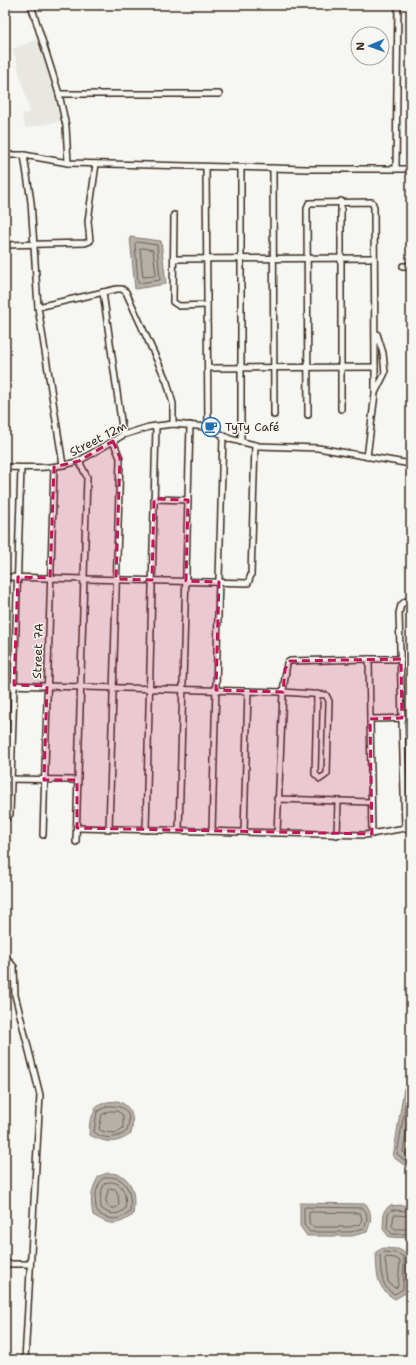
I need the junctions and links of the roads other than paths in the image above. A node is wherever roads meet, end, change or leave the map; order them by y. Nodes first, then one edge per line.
1 (31, 5) edge
2 (398, 5) edge
3 (59, 94) junction
4 (219, 94) dead end
5 (5, 154) edge
6 (24, 155) junction
7 (68, 163) junction
8 (96, 164) junction
9 (206, 167) junction
10 (241, 168) junction
11 (273, 168) junction
12 (396, 168) junction
13 (411, 168) edge
14 (341, 201) junction
15 (174, 215) dead end
16 (34, 244) junction
17 (5, 245) edge
18 (273, 258) junction
19 (308, 258) junction
20 (341, 258) junction
21 (374, 258) junction
22 (174, 259) junction
23 (207, 259) junction
24 (241, 259) junction
25 (403, 266) dead end
26 (411, 266) edge
27 (103, 292) junction
28 (207, 305) junction
29 (38, 307) junction
30 (375, 329) junction
31 (274, 367) junction
32 (308, 367) junction
33 (341, 367) junction
34 (375, 367) junction
35 (208, 368) junction
36 (241, 368) junction
37 (375, 394) junction
38 (341, 409) dead end
39 (274, 415) dead end
40 (308, 415) dead end
41 (173, 424) junction
42 (190, 425) junction
43 (156, 426) junction
44 (208, 427) junction
45 (123, 434) junction
46 (223, 435) junction
47 (113, 441) junction
48 (241, 442) junction
49 (255, 445) junction
50 (367, 457) junction
51 (79, 461) junction
52 (411, 464) edge
53 (63, 465) junction
54 (5, 467) edge
55 (54, 467) junction
56 (21, 468) junction
57 (154, 499) junction
58 (188, 500) junction
59 (5, 577) edge
60 (18, 577) junction
61 (50, 578) junction
62 (84, 579) junction
63 (116, 579) junction
64 (152, 580) junction
65 (186, 581) junction
66 (219, 582) junction
67 (411, 601) edge
68 (369, 659) junction
69 (401, 659) junction
70 (5, 685) edge
71 (14, 685) junction
72 (47, 686) junction
73 (80, 687) junction
74 (113, 688) junction
75 (149, 688) junction
76 (183, 689) junction
77 (216, 690) junction
78 (248, 691) junction
79 (283, 692) junction
80 (317, 694) junction
81 (402, 718) junction
82 (411, 718) edge
83 (370, 719) junction
84 (5, 779) edge
85 (11, 779) junction
86 (44, 780) junction
87 (77, 780) junction
88 (277, 799) junction
89 (338, 801) junction
90 (371, 802) junction
91 (6, 820) edge
92 (411, 827) edge
93 (76, 828) junction
94 (109, 828) junction
95 (405, 828) junction
96 (146, 830) junction
97 (179, 830) junction
98 (212, 831) junction
99 (244, 832) junction
100 (277, 833) junction
101 (372, 834) junction
102 (43, 835) dead end
103 (338, 835) junction
104 (76, 842) dead end
105 (5, 956) edge
106 (5, 1264) edge
107 (30, 1264) junction
108 (25, 1360) edge

1 - 3 street
2 - 12 street
3 - 4 street
3 - 7 street
5 - 6 street
6 - 7 street
6 - 16 street
7 - 8 street
8 - 9 street
8 - 16 street
9 - 10 street
9 - 23 street
10 - 11 street
10 - 24 street
11 - 12 street
11 - 18 street
12 - 13 street
14 - 19 street
14 - 20 street
14 - 21 street
15 - 22 street
16 - 17 street
16 - 29 street
18 - 19 street
18 - 24 street
18 - 31 street
19 - 20 street
19 - 32 street
20 - 21 street
20 - 33 street
21 - 30 street
22 - 23 street
22 - 28 street
23 - 24 street
23 - 28 street
24 - 36 street
25 - 26 street
27 - 29 street
27 - 41 street
27 - 45 street
28 - 35 street
29 - 53 street
30 - 34 street
30 - 37 street
31 - 32 street
31 - 36 street
31 - 39 street
32 - 33 street
32 - 40 street
33 - 34 street
33 - 38 street
34 - 37 street
35 - 36 street
35 - 44 street
36 - 48 street
37 - 50 street
41 - 42 street, Street 12m
41 - 43 street, Street 12m
42 - 44 street, Street 12m
42 - 58 street
43 - 45 street, Street 12m
43 - 57 street
44 - 46 street, Street 12m
45 - 47 street, Street 12m
46 - 48 street, Street 12m
46 - 66 street
47 - 51 street, Street 12m
47 - 63 street
48 - 49 street, Street 12m
49 - 50 street, Street 12m
49 - 66 street
50 - 52 street, Street 12m
51 - 53 street, Street 12m
51 - 62 street
53 - 55 street, Street 12m
54 - 56 street, Street 12m
55 - 56 street, Street 12m
55 - 61 street, Street 7A
56 - 60 street
57 - 58 street
57 - 64 street
58 - 65 street
59 - 60 street
60 - 61 street
60 - 71 street
61 - 62 street
61 - 72 street, Street 7A
62 - 63 street
62 - 73 street
63 - 64 street
63 - 74 street
64 - 65 street
64 - 75 street
65 - 66 street
65 - 76 street
66 - 77 street
67 - 69 street
68 - 69 street
68 - 79 street
68 - 83 street
69 - 81 street
70 - 71 street
71 - 72 street
71 - 85 street
72 - 73 street
72 - 86 street, Street 7A
73 - 74 street
73 - 87 street
74 - 75 street
74 - 94 street
75 - 76 street
75 - 96 street
76 - 77 street
76 - 97 street
77 - 78 street
77 - 98 street
78 - 79 street
78 - 99 street
79 - 80 street
79 - 88 street
80 - 80 street
81 - 82 street
81 - 83 street
81 - 95 street
83 - 90 street
84 - 85 street
85 - 86 street
85 - 91 street
86 - 87 street
86 - 102 street, Street 7A
87 - 93 street
88 - 89 street
88 - 100 street
89 - 90 street
89 - 103 street
90 - 101 street
92 - 95 street
93 - 94 street
93 - 104 street
94 - 96 street
95 - 101 street
96 - 97 street
97 - 98 street
98 - 99 street
99 - 100 street
100 - 103 street
101 - 103 street
105 - 107 street
106 - 107 street
107 - 108 street

